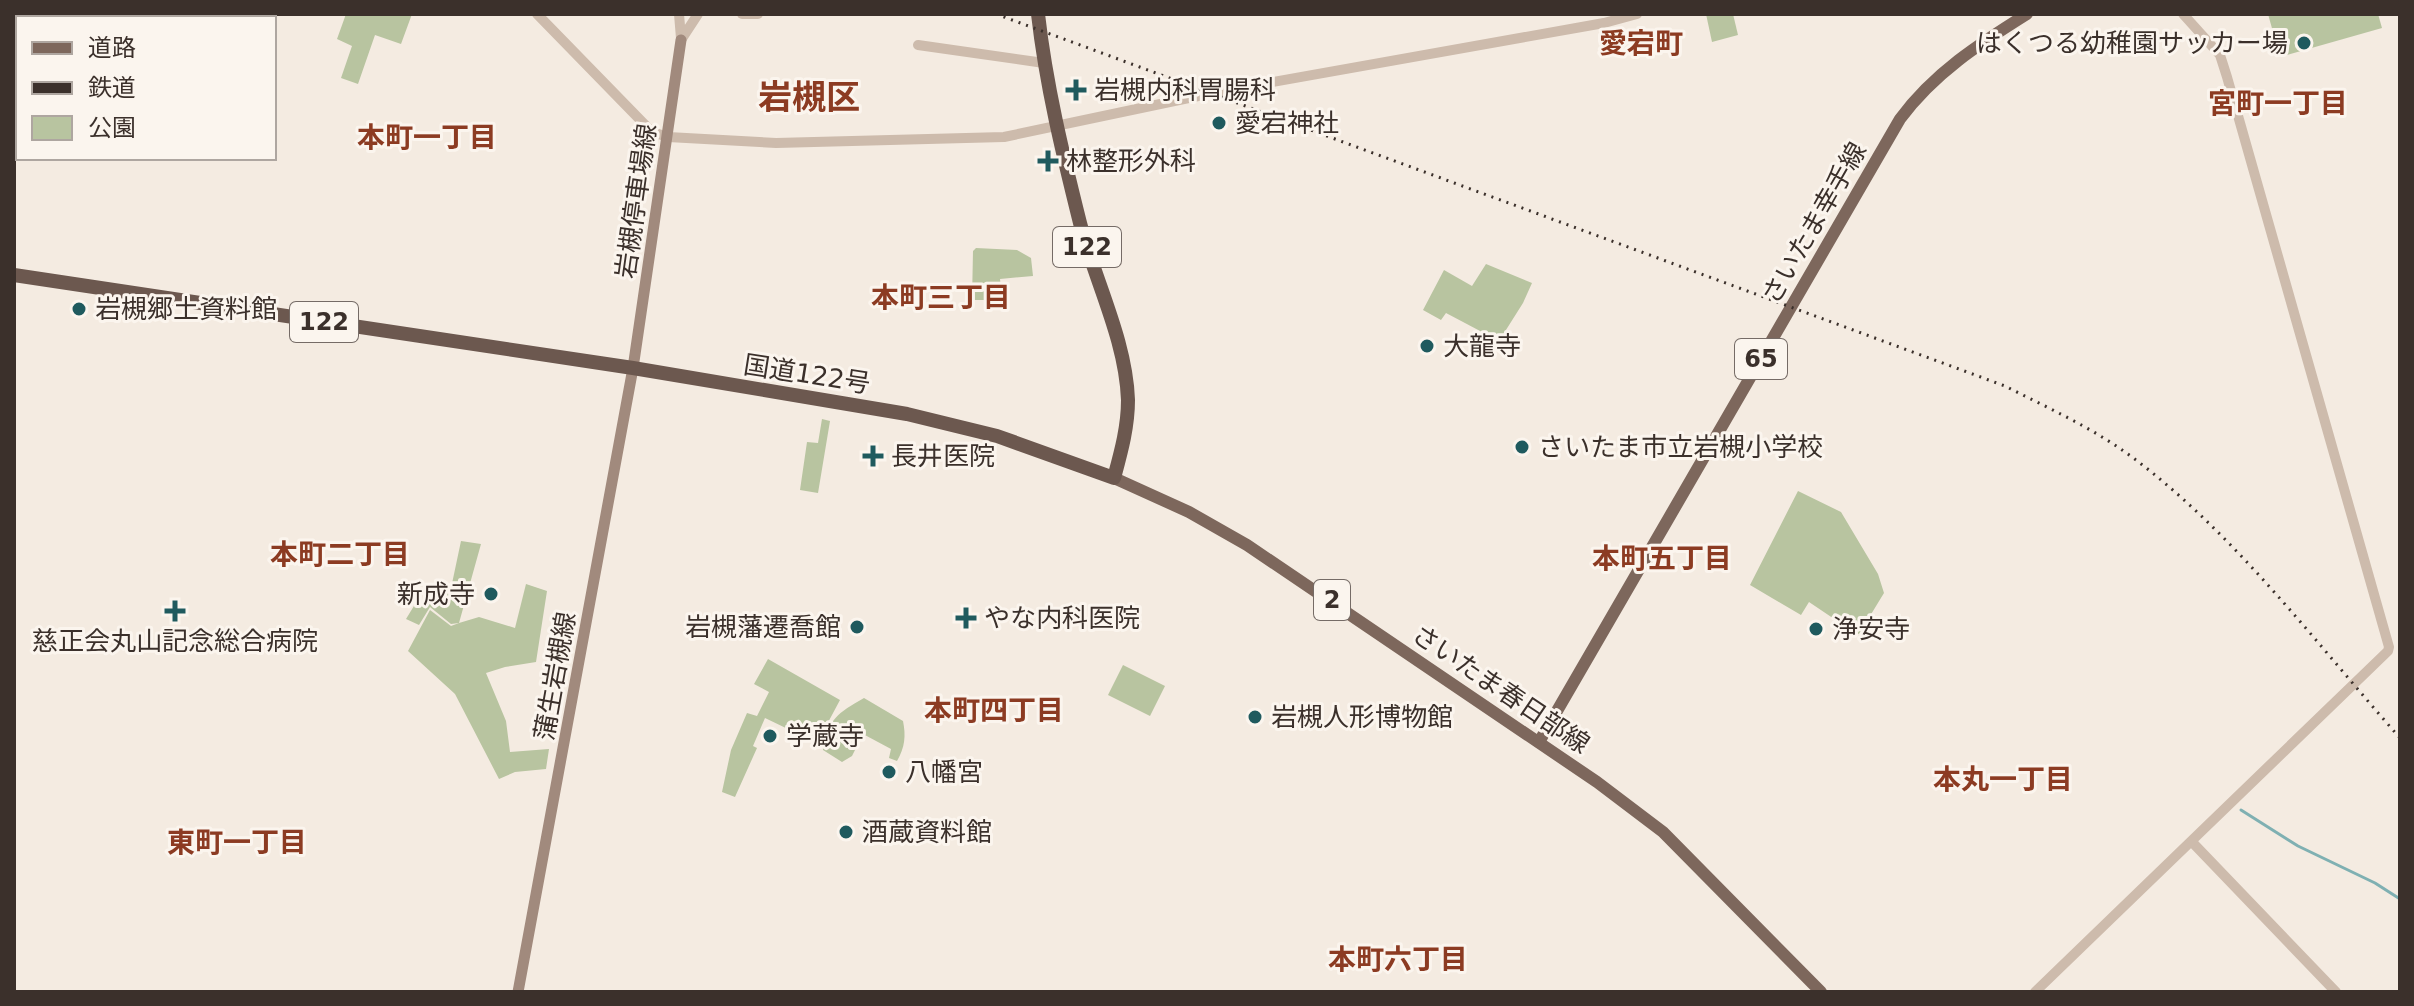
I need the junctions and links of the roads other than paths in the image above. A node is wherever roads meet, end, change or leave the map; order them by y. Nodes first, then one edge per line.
1 (537, 14) edge
2 (679, 14) edge
3 (698, 14) edge
4 (742, 14) edge
5 (758, 14) edge
6 (1038, 14) edge
7 (1637, 14) edge
8 (2027, 14) edge
9 (2183, 14) edge
10 (681, 40) junction
11 (918, 45) dead end
12 (1044, 63) junction
13 (1057, 126) junction
14 (668, 137) junction
15 (14, 275) edge
16 (633, 368) junction
17 (1114, 478) junction
18 (1539, 742) junction
19 (2192, 842) junction
20 (518, 992) edge
21 (1821, 992) edge
22 (2035, 992) edge
23 (2336, 992) edge

1 - 14 street
2 - 10 street
3 - 10 street
4 - 5 street
6 - 12 highway, 122
7 - 13 street
8 - 18 main road, さいたま幸手線 / 65
9 - 19 street
10 - 14 main road, 岩槻停車場線
11 - 12 street
12 - 13 highway, 122
13 - 14 street
13 - 17 highway, 122
14 - 16 main road, 岩槻停車場線
15 - 16 highway, 国道122号 / 122
16 - 17 highway, 国道122号 / 122
16 - 20 main road, 蒲生岩槻線
17 - 18 main road, さいたま春日部線 / 2
18 - 21 main road, さいたま春日部線 / 2
19 - 22 street
19 - 23 street

